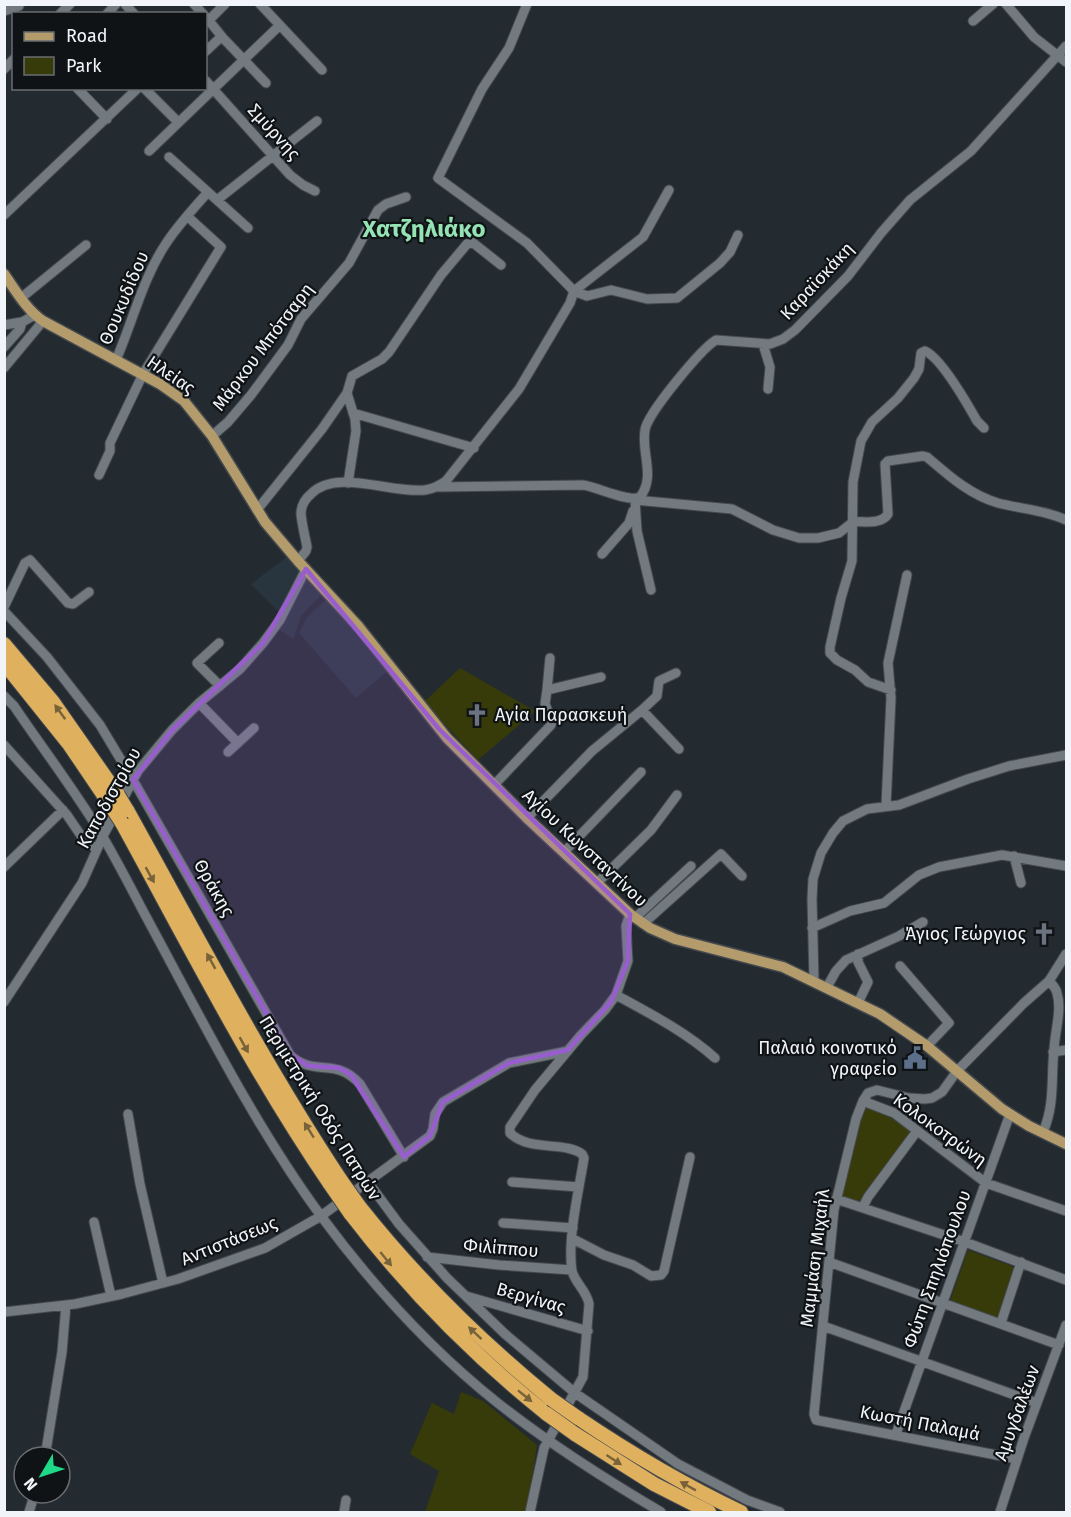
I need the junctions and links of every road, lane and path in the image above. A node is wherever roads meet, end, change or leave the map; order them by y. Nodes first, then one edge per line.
1 (225, 4) edge
2 (260, 4) edge
3 (527, 4) edge
4 (993, 4) edge
5 (1006, 4) edge
6 (20, 8) edge
7 (4, 11) edge
8 (202, 12) edge
9 (973, 21) dead end
10 (207, 22) edge
11 (279, 26) junction
12 (221, 37) junction
13 (1066, 46) edge
14 (207, 50) edge
15 (1057, 55) junction
16 (244, 60) junction
17 (1066, 62) edge
18 (322, 70) dead end
19 (266, 83) dead end
20 (209, 85) edge
21 (79, 90) edge
22 (136, 90) edge
23 (146, 90) edge
24 (205, 90) edge
25 (106, 120) junction
26 (317, 121) dead end
27 (177, 122) junction
28 (148, 151) dead end
29 (272, 156) junction
30 (170, 157) dead end
31 (669, 190) dead end
32 (315, 191) dead end
33 (208, 192) junction
34 (406, 197) dead end
35 (217, 200) junction
36 (4, 215) edge
37 (187, 216) junction
38 (249, 228) dead end
39 (738, 235) dead end
40 (86, 245) dead end
41 (501, 265) dead end
42 (4, 274) edge
43 (574, 291) junction
44 (21, 298) junction
45 (39, 318) junction
46 (22, 322) junction
47 (4, 325) edge
48 (763, 344) junction
49 (4, 347) edge
50 (116, 360) junction
51 (4, 368) edge
52 (143, 375) junction
53 (768, 389) dead end
54 (347, 393) junction
55 (353, 413) junction
56 (984, 428) dead end
57 (212, 436) junction
58 (474, 448) junction
59 (99, 475) dead end
60 (348, 483) junction
61 (439, 487) junction
62 (635, 500) junction
63 (257, 510) junction
64 (1066, 520) edge
65 (853, 522) junction
66 (602, 554) dead end
67 (302, 565) junction
68 (907, 575) dead end
69 (651, 590) dead end
70 (89, 592) dead end
71 (4, 609) edge
72 (219, 643) dead end
73 (4, 644) edge
74 (550, 658) dead end
75 (4, 663) edge
76 (676, 673) dead end
77 (601, 677) dead end
78 (220, 686) junction
79 (548, 690) junction
80 (891, 690) junction
81 (4, 696) edge
82 (199, 703) junction
83 (642, 710) junction
84 (254, 728) dead end
85 (238, 743) junction
86 (4, 745) edge
87 (679, 749) dead end
88 (228, 752) dead end
89 (1066, 755) edge
90 (641, 772) dead end
91 (133, 780) junction
92 (494, 785) junction
93 (677, 795) dead end
94 (115, 800) junction
95 (886, 806) junction
96 (63, 810) junction
97 (528, 818) junction
98 (103, 836) junction
99 (97, 849) junction
100 (564, 852) junction
101 (1014, 856) junction
102 (1066, 866) edge
103 (4, 867) edge
104 (691, 867) dead end
105 (742, 876) dead end
106 (597, 883) junction
107 (1021, 883) dead end
108 (636, 918) junction
109 (923, 922) dead end
110 (812, 928) junction
111 (858, 954) junction
112 (1066, 954) edge
113 (900, 966) dead end
114 (814, 981) junction
115 (1049, 981) junction
116 (827, 987) junction
117 (616, 995) junction
118 (4, 1002) edge
119 (858, 1003) junction
120 (927, 1046) junction
121 (568, 1050) junction
122 (1066, 1050) edge
123 (1053, 1052) junction
124 (715, 1058) dead end
125 (957, 1071) junction
126 (863, 1101) junction
127 (128, 1114) dead end
128 (1010, 1114) junction
129 (917, 1131) junction
130 (1043, 1132) junction
131 (1066, 1144) edge
132 (404, 1156) junction
133 (690, 1157) dead end
134 (368, 1182) junction
135 (512, 1182) dead end
136 (986, 1183) junction
137 (579, 1187) junction
138 (836, 1199) junction
139 (863, 1207) junction
140 (355, 1209) junction
141 (1066, 1211) edge
142 (321, 1216) junction
143 (93, 1222) dead end
144 (502, 1223) dead end
145 (573, 1228) junction
146 (573, 1239) junction
147 (965, 1242) junction
148 (427, 1257) junction
149 (829, 1262) junction
150 (1021, 1262) junction
151 (572, 1270) junction
152 (1066, 1280) edge
153 (163, 1283) junction
154 (111, 1296) junction
155 (465, 1296) junction
156 (942, 1302) junction
157 (66, 1305) junction
158 (4, 1312) edge
159 (1001, 1323) junction
160 (1066, 1325) edge
161 (823, 1326) junction
162 (588, 1331) junction
163 (1059, 1345) junction
164 (921, 1361) junction
165 (575, 1393) junction
166 (1037, 1403) junction
167 (816, 1420) joint
168 (896, 1434) junction
169 (547, 1440) junction
170 (47, 1445) edge
171 (1017, 1459) junction
172 (346, 1500) dead end
173 (344, 1512) edge
174 (530, 1512) edge
175 (661, 1512) edge
176 (709, 1512) edge
177 (741, 1512) edge
178 (780, 1512) edge
179 (1000, 1512) edge

1 - 8 street
2 - 11 street
3 - 43 street
4 - 9 street
5 - 15 street
6 - 7 street
10 - 12 street
11 - 16 street
11 - 18 street
12 - 14 street
12 - 16 street
13 - 15 street, Καραϊσκάκη
15 - 17 street
15 - 48 street, Καραϊσκάκη
16 - 19 street
16 - 20 street
20 - 29 street, Σμύρνης
21 - 25 street
22 - 25 street
23 - 27 street
24 - 27 street
25 - 36 street
26 - 29 street
27 - 28 street
29 - 32 street, Σμύρνης
29 - 35 street
30 - 33 street
31 - 43 street
33 - 35 street
33 - 37 street, Θουκυδίδου
34 - 57 street, Μάρκου Μπότσαρη
35 - 38 street
37 - 50 street, Θουκυδίδου
37 - 52 street
39 - 43 street
40 - 44 street
41 - 54 street
42 - 44 main road, Ηλείας
43 - 58 street
44 - 45 main road, Ηλείας
45 - 46 street
45 - 50 main road, Ηλείας
45 - 51 street
46 - 47 street
46 - 49 street
48 - 53 street
48 - 62 street, Καραϊσκάκη
50 - 52 main road, Ηλείας
52 - 57 main road, Ηλείας
52 - 59 street
54 - 55 street
54 - 63 street
55 - 58 street
55 - 60 street
56 - 65 street
57 - 63 main road, Ηλείας
58 - 61 street
60 - 61 street
60 - 67 street, Καποδιστρίου
61 - 62 street
62 - 65 street
62 - 66 street, Καραϊσκάκη
62 - 69 street
63 - 67 main road, Ηλείας
64 - 65 street
65 - 80 street
67 - 78 street, Καποδιστρίου
67 - 92 main road, Αγίου Κωνσταντίνου
68 - 80 street
70 - 71 street
71 - 91 street, Θράκης
72 - 78 street
94 -> 73 highway, Περιμετρική Οδός Πατρών
74 - 79 street
75 - 94 highway, Περιμετρική Οδός Πατρών
76 - 83 street
77 - 79 street
78 - 82 street, Καποδιστρίου
79 - 92 street
80 - 95 street
81 - 98 street
82 - 85 street
82 - 91 street, Καποδιστρίου
83 - 87 street
83 - 97 street
84 - 85 street
85 - 88 street
86 - 96 street
89 - 95 street
90 - 100 street
91 - 98 street, Καποδιστρίου
91 - 132 street, Θράκης
92 - 97 main road, Αγίου Κωνσταντίνου
93 - 106 street
94 - 140 highway, Περιμετρική Οδός Πατρών, bridge
95 - 110 street
96 - 99 street
96 - 103 street
97 - 100 main road, Αγίου Κωνσταντίνου
98 - 99 street, Καποδιστρίου
98 - 142 street
99 - 118 street, Καποδιστρίου
100 - 106 main road, Αγίου Κωνσταντίνου
101 - 102 street
101 - 107 street
101 - 110 street
104 - 108 street
105 - 108 street
106 - 108 main road, Αγίου Κωνσταντίνου
108 - 114 main road, Αγίου Κωνσταντίνου
108 - 117 street
109 - 111 street
110 - 114 street
111 - 116 street
111 - 119 street
112 - 115 street
113 - 120 street
114 - 116 main road, Αγίου Κωνσταντίνου
115 - 123 street
115 - 125 street
116 - 119 main road, Αγίου Κωνσταντίνου
117 - 121 street
117 - 124 street
119 - 120 main road, Αγίου Κωνσταντίνου
120 - 125 main road, Αγίου Κωνσταντίνου
121 - 132 street, Αντιστάσεως
121 - 137 street
122 - 123 street
123 - 130 street
125 - 126 street
125 - 128 main road, Αγίου Κωνσταντίνου
126 - 129 street, Κολοκοτρώνη
126 - 138 street, Μαμμάση Μιχαήλ
127 - 153 street
128 - 130 main road, Αγίου Κωνσταντίνου
128 - 136 street, Φώτη Σπηλιόπουλου
129 - 136 street, Κολοκοτρώνη
129 - 139 street
130 - 131 main road, Αγίου Κωνσταντίνου
132 - 134 street, Αντιστάσεως
133 - 146 street
134 - 142 street, Αντιστάσεως
134 - 148 street
135 - 137 street
136 - 141 street, Κολοκοτρώνη
136 - 147 street, Φώτη Σπηλιόπουλου
137 - 145 street
138 - 139 street
138 - 149 street, Μαμμάση Μιχαήλ
139 - 147 street
140 -> 176 highway, Περιμετρική Οδός Πατρών, bridge
177 -> 140 highway, Περιμετρική Οδός Πατρών, bridge
142 - 153 street, Αντιστάσεως
142 - 169 street
143 - 154 street
144 - 145 street
145 - 146 street
146 - 151 street
147 - 150 street
147 - 156 street, Φώτη Σπηλιόπουλου
148 - 151 street, Φιλίππου
148 - 155 street
149 - 156 street
149 - 161 street, Μαμμάση Μιχαήλ
150 - 152 street
150 - 159 street
151 - 162 street
153 - 154 street, Αντιστάσεως
154 - 157 street, Αντιστάσεως
155 - 162 street, Βεργίνας
155 - 165 street
156 - 159 street
156 - 164 street, Φώτη Σπηλιόπουλου
157 - 158 street, Αντιστάσεως
157 - 170 street
159 - 163 street
160 - 163 street, Αμυγδαλέων
161 - 164 street
161 - 167 street, Μαμμάση Μιχαήλ
162 - 165 street
163 - 166 street, Αμυγδαλέων
164 - 166 street
164 - 168 street, Φώτη Σπηλιόπουλου
165 - 169 street
165 - 178 street
166 - 171 street, Αμυγδαλέων
167 - 168 street, Κωστή Παλαμά
168 - 171 street, Κωστή Παλαμά
169 - 174 street
169 - 175 street
171 - 179 street, Αμυγδαλέων
172 - 173 street

